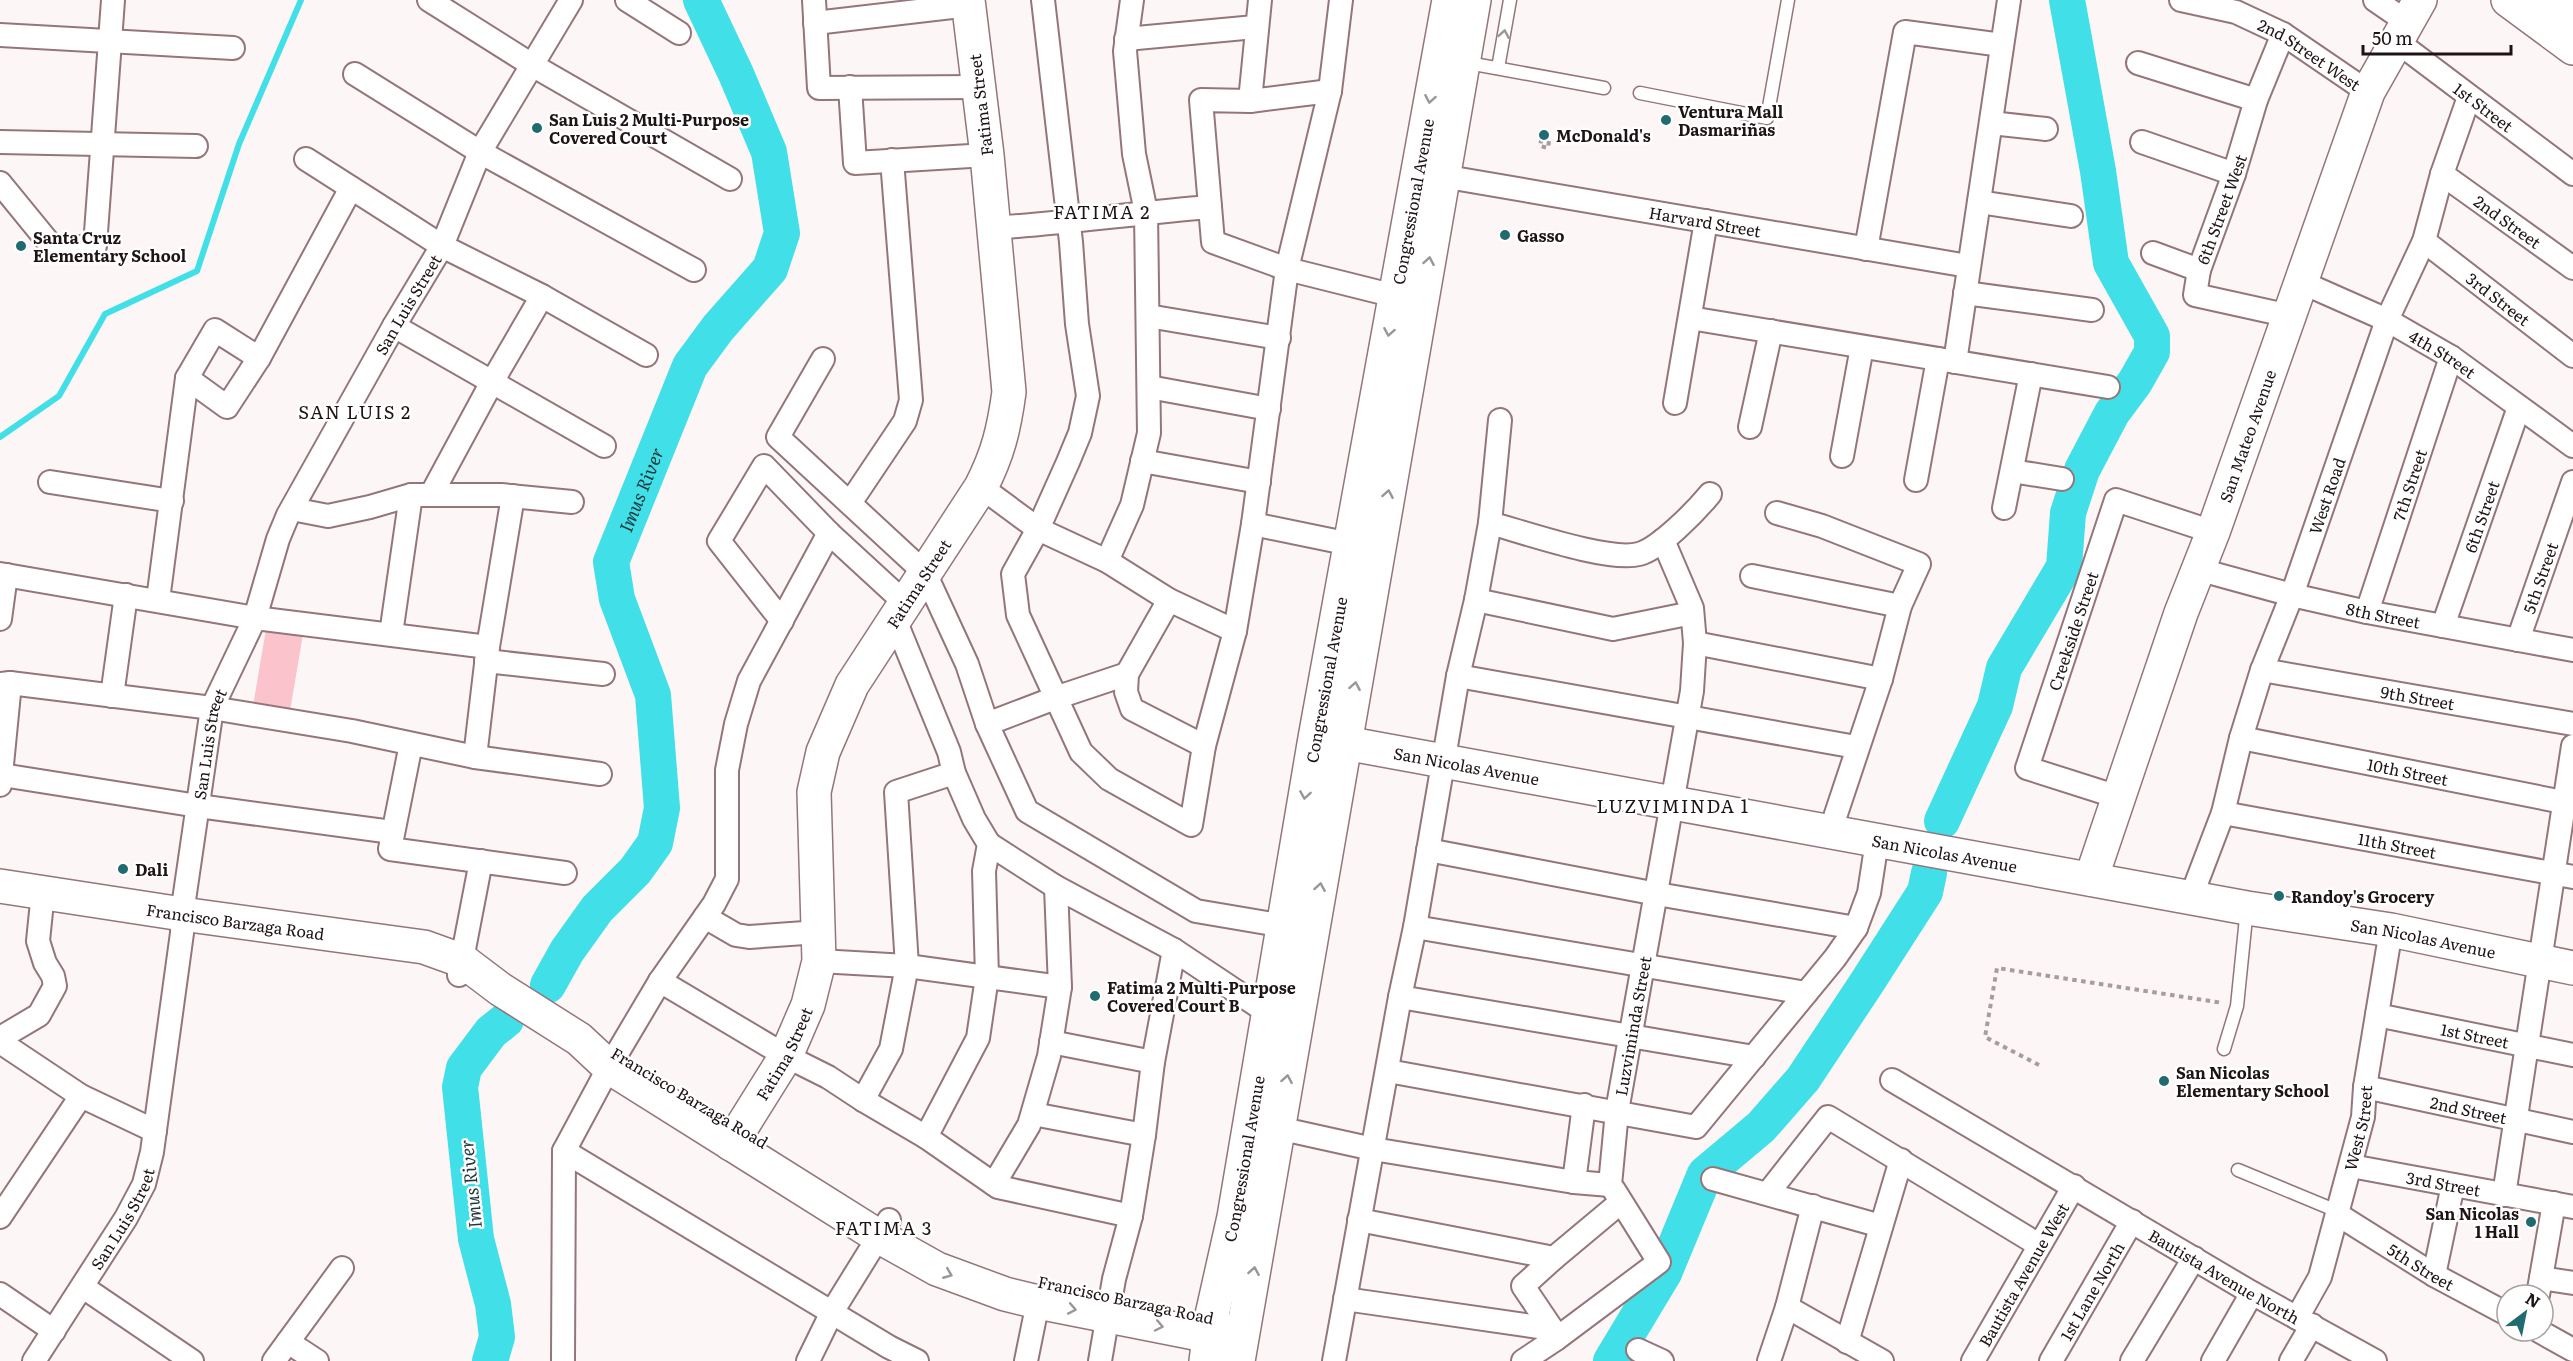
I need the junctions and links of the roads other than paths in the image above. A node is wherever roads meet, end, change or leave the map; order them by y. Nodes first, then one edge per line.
1 (113, 0) edge
2 (429, 0) edge
3 (571, 0) edge
4 (627, 0) edge
5 (814, 0) edge
6 (1043, 0) edge
7 (1132, 0) edge
8 (1260, 0) edge
9 (1341, 0) edge
10 (1449, 0) edge
11 (1474, 0) edge
12 (1510, 0) edge
13 (1788, 0) edge
14 (2008, 0) edge
15 (2181, 0) edge
16 (2375, 0) edge
17 (2508, 0) edge
18 (2550, 0) edge
19 (968, 2) edge
20 (2573, 17) edge
21 (2407, 21) edge
22 (816, 23) junction
23 (1256, 27) junction
24 (679, 33) dead end
25 (2283, 34) junction
26 (0, 35) edge
27 (1126, 39) junction
28 (110, 41) junction
29 (2002, 45) junction
30 (233, 48) dead end
31 (2573, 48) edge
32 (1450, 59) junction
33 (2138, 63) dead end
34 (532, 64) junction
35 (1498, 68) junction
36 (355, 74) dead end
37 (850, 87) junction
38 (978, 87) junction
39 (1604, 88) dead end
40 (1330, 91) junction
41 (2368, 92) junction
42 (1640, 93) dead end
43 (2469, 97) junction
44 (2256, 100) junction
45 (1250, 101) junction
46 (1991, 123) junction
47 (2046, 129) dead end
48 (0, 142) edge
49 (2142, 142) dead end
50 (102, 144) junction
51 (196, 146) dead end
52 (480, 152) junction
53 (987, 155) junction
54 (306, 159) dead end
55 (892, 160) junction
56 (1430, 173) junction
57 (2234, 174) junction
58 (2442, 174) junction
59 (2573, 174) edge
60 (730, 179) dead end
61 (0, 183) edge
62 (351, 188) junction
63 (1979, 202) junction
64 (1210, 207) junction
65 (1146, 212) junction
66 (2070, 216) dead end
67 (1706, 221) junction
68 (1069, 222) junction
69 (993, 228) junction
70 (2424, 241) junction
71 (442, 246) junction
72 (1866, 249) junction
73 (2153, 253) dead end
74 (1968, 266) junction
75 (2573, 268) edge
76 (1287, 269) junction
77 (694, 270) dead end
78 (2199, 270) junction
79 (2301, 282) junction
80 (1965, 293) junction
81 (542, 296) junction
82 (1395, 296) junction
83 (2092, 310) dead end
84 (1148, 316) junction
85 (2290, 316) junction
86 (1690, 318) junction
87 (2387, 320) junction
88 (394, 326) junction
89 (1771, 331) junction
90 (1279, 338) junction
91 (1862, 346) junction
92 (646, 355) dead end
93 (2573, 356) edge
94 (2451, 357) junction
95 (259, 358) junction
96 (823, 359) dead end
97 (1946, 360) junction
98 (2031, 374) junction
99 (188, 378) junction
100 (492, 382) junction
101 (1149, 387) junction
102 (2108, 387) dead end
103 (1675, 402) dead end
104 (2519, 407) junction
105 (1269, 409) junction
106 (1500, 420) dead end
107 (1750, 427) dead end
108 (604, 446) dead end
109 (2573, 446) edge
110 (1842, 456) dead end
111 (1142, 461) junction
112 (2012, 471) junction
113 (2062, 479) dead end
114 (1916, 480) dead end
115 (50, 482) dead end
116 (1259, 482) junction
117 (2573, 482) edge
118 (981, 487) junction
119 (1710, 494) dead end
120 (421, 495) junction
121 (513, 496) junction
122 (172, 501) junction
123 (573, 502) dead end
124 (850, 503) junction
125 (292, 508) junction
126 (2004, 508) dead end
127 (1777, 513) dead end
128 (1490, 523) junction
129 (1252, 524) junction
130 (1038, 529) junction
131 (2213, 532) junction
132 (829, 533) junction
133 (1663, 540) junction
134 (1350, 544) junction
135 (1107, 561) junction
136 (2197, 569) junction
137 (925, 573) junction
138 (3, 574) edge
139 (1752, 576) dead end
140 (126, 595) junction
141 (2292, 596) junction
142 (158, 600) junction
143 (1169, 600) junction
144 (1476, 600) junction
145 (1900, 606) junction
146 (899, 611) junction
147 (1692, 612) junction
148 (2367, 612) junction
149 (255, 618) junction
150 (0, 619) edge
151 (782, 621) junction
152 (2442, 626) junction
153 (1235, 631) junction
154 (391, 634) junction
155 (2518, 640) junction
156 (1695, 643) junction
157 (2573, 650) edge
158 (487, 654) junction
159 (2262, 670) junction
160 (603, 674) dead end
161 (1127, 674) junction
162 (1458, 676) junction
163 (1881, 679) junction
164 (5, 683) edge
165 (112, 696) junction
166 (1055, 698) junction
167 (212, 708) junction
168 (1688, 718) junction
169 (987, 724) junction
170 (2573, 724) edge
171 (2241, 738) junction
172 (1330, 741) junction
173 (411, 744) junction
174 (1204, 746) junction
175 (2573, 746) edge
176 (1856, 747) junction
177 (475, 757) junction
178 (1443, 763) junction
179 (954, 773) junction
180 (600, 774) dead end
181 (1, 780) edge
182 (2118, 797) junction
183 (2569, 803) edge
184 (1673, 804) junction
185 (198, 806) junction
186 (2223, 813) junction
187 (392, 832) junction
188 (1830, 832) junction
189 (1877, 840) junction
190 (988, 844) junction
191 (1428, 850) junction
192 (481, 861) junction
193 (565, 873) dead end
194 (2563, 875) edge
195 (2091, 879) junction
196 (0, 886) edge
197 (1056, 887) junction
198 (1657, 894) junction
199 (2191, 897) junction
200 (42, 901) junction
201 (0, 905) edge
202 (2247, 908) junction
203 (705, 917) junction
204 (182, 923) junction
205 (1415, 927) junction
206 (1298, 928) junction
207 (1856, 928) junction
208 (2391, 930) junction
209 (819, 946) junction
210 (1174, 950) junction
211 (2540, 962) junction
212 (907, 966) junction
213 (1644, 967) junction
214 (2573, 968) edge
215 (461, 969) junction
216 (987, 977) junction
217 (660, 981) junction
218 (1060, 987) junction
219 (1806, 993) junction
220 (1400, 997) junction
221 (1267, 1012) junction
222 (2377, 1015) junction
223 (1632, 1035) junction
224 (0, 1040) edge
225 (1051, 1042) junction
226 (2527, 1047) junction
227 (2224, 1049) dead end
228 (2573, 1055) edge
229 (786, 1056) junction
230 (1754, 1057) junction
231 (614, 1059) junction
232 (1153, 1062) junction
233 (1388, 1071) junction
234 (1892, 1080) dead end
235 (2366, 1087) junction
236 (81, 1096) junction
237 (863, 1100) junction
238 (1584, 1105) junction
239 (1617, 1111) junction
240 (1033, 1114) junction
241 (2516, 1121) junction
242 (1278, 1128) junction
243 (155, 1131) junction
244 (2573, 1132) edge
245 (1144, 1135) junction
246 (736, 1136) junction
247 (926, 1137) junction
248 (1373, 1149) junction
249 (564, 1151) junction
250 (1900, 1160) junction
251 (2351, 1166) junction
252 (2238, 1170) dead end
253 (1713, 1179) dead end
254 (1574, 1182) junction
255 (994, 1185) junction
256 (2453, 1185) junction
257 (2074, 1186) junction
258 (1616, 1193) junction
259 (1768, 1193) junction
260 (2504, 1196) junction
261 (2563, 1205) edge
262 (1813, 1206) junction
263 (2337, 1212) junction
264 (1131, 1216) junction
265 (0, 1217) edge
266 (1359, 1220) junction
267 (2132, 1221) junction
268 (1881, 1226) junction
269 (883, 1228) junction
270 (2039, 1245) junction
271 (1554, 1258) junction
272 (2194, 1258) junction
273 (342, 1268) dead end
274 (2434, 1275) junction
275 (2541, 1283) edge
276 (2573, 1283) edge
277 (2555, 1285) edge
278 (84, 1287) junction
279 (2252, 1293) junction
280 (0, 1294) edge
281 (1345, 1299) junction
282 (1038, 1302) junction
283 (1109, 1305) junction
284 (1787, 1307) junction
285 (2495, 1308) edge
286 (832, 1312) junction
287 (2305, 1321) junction
288 (1244, 1329) junction
289 (54, 1331) junction
290 (1554, 1334) junction
291 (1209, 1337) edge
292 (2555, 1340) edge
293 (288, 1342) junction
294 (1847, 1342) junction
295 (1638, 1350) dead end
296 (2573, 1350) edge
297 (2372, 1360) edge
298 (34, 1361) edge
299 (192, 1361) edge
300 (274, 1361) edge
301 (316, 1361) edge
302 (563, 1361) edge
303 (808, 1361) edge
304 (917, 1361) edge
305 (1026, 1361) edge
306 (1100, 1361) edge
307 (1238, 1361) edge
308 (1334, 1361) edge
309 (1523, 1361) edge
310 (1662, 1361) edge
311 (1769, 1361) edge
312 (1882, 1361) edge
313 (1973, 1361) edge
314 (2051, 1361) edge
315 (2132, 1361) edge
316 (2213, 1361) edge
317 (2291, 1361) edge

1 - 28 street
2 - 34 street
3 - 34 street, San Luis Street
4 - 24 street
5 - 22 street
6 - 68 street
7 - 27 street
8 - 23 street
9 - 40 street
10 - 32 street, Congressional Avenue
11 - 32 street, Congressional Avenue
35 -> 12 lane
13 - 42 lane
14 - 29 street
15 - 25 street, 2nd Street West
16 - 21 street, 1st Street
17 - 31 street
18 - 20 street
19 - 22 street
19 - 38 street, Fatima Street
21 - 41 street, San Mateo Avenue
21 - 43 street, 1st Street
22 - 37 street
23 - 27 street
23 - 45 street
25 - 41 street, 2nd Street West
25 - 44 street, 6th Street West
26 - 28 street
27 - 65 street
28 - 30 street
28 - 50 street
29 - 46 street
29 - 72 street
32 - 35 lane
32 - 56 street, Congressional Avenue
33 - 44 street
34 - 52 street, San Luis Street
34 - 60 street
35 - 39 lane
36 - 52 street
37 - 38 street
37 - 55 street
38 - 53 street, Fatima Street
40 - 45 street
40 - 76 street
41 - 79 street, San Mateo Avenue
43 - 58 street, West Road
43 - 59 street, 1st Street
44 - 57 street, 6th Street West
45 - 64 street
46 - 47 street
46 - 63 street
48 - 50 street
49 - 57 street
50 - 51 street
50 - 61 street
52 - 71 street, San Luis Street
52 - 77 street
53 - 55 street
53 - 69 street, Fatima Street
54 - 62 street
55 - 124 street
56 - 67 street, Harvard Street
56 - 82 street, Congressional Avenue
172 -> 56 street, Congressional Avenue
57 - 78 street, 6th Street West
58 - 70 street, West Road
58 - 75 street, 2nd Street
62 - 71 street
62 - 95 street
63 - 66 street
63 - 74 street
64 - 65 street
64 - 76 street
65 - 68 street
65 - 84 street
67 - 72 street, Harvard Street
67 - 86 street
68 - 69 street
68 - 130 street
69 - 118 street, Fatima Street
70 - 87 street, West Road
70 - 93 street, 3rd Street
71 - 81 street
71 - 88 street, San Luis Street
72 - 74 street, Harvard Street
73 - 78 street
74 - 80 street
76 - 82 street
76 - 90 street
78 - 85 street, 6th Street West
79 - 85 street, San Mateo Avenue
79 - 87 street, 4th Street
80 - 83 street
80 - 97 street
81 - 92 street
81 - 100 street
82 -> 134 street, Congressional Avenue
84 - 90 street
84 - 101 street
85 - 131 street, San Mateo Avenue
86 - 89 street
86 - 103 street
87 - 94 street, 4th Street
87 - 141 street, West Road
88 - 100 street
88 - 125 street, San Luis Street
89 - 91 street
89 - 107 street
90 - 105 street
91 - 97 street
91 - 110 street
94 - 104 street, 4th Street
94 - 148 street, 7th Street
95 - 99 street
95 - 99 street
96 - 124 street
97 - 98 street
97 - 114 street
98 - 102 street
98 - 112 street
99 - 122 street
100 - 108 street
100 - 120 street
101 - 105 street
101 - 111 street
104 - 109 street, 4th Street
104 - 152 street, 6th Street
105 - 116 street
106 - 128 street
111 - 116 street
111 - 135 street
112 - 113 street
112 - 126 street
115 - 122 street
116 - 129 street
117 - 155 street, 5th Street
118 - 130 street
118 - 137 street, Fatima Street
119 - 133 street
120 - 121 street
120 - 125 street
120 - 154 street
121 - 123 street
121 - 158 street
122 - 142 street
124 - 137 street
125 - 149 street, San Luis Street
127 - 145 street
128 - 133 street
128 - 144 street
129 - 134 street
129 - 153 street
130 - 135 street
130 - 166 street
131 - 136 street, San Mateo Avenue
131 - 182 street, Creekside Street
132 - 146 street
132 - 151 street
132 - 151 street
133 - 147 street, Luzviminda Street
134 - 172 street, Congressional Avenue
135 - 143 street
136 - 141 street, 8th Street
136 - 182 street, San Mateo Avenue
137 - 146 street, Fatima Street
137 - 169 street
138 - 140 street
138 - 150 street
139 - 145 street
140 - 142 street
140 - 165 street
141 - 148 street, 8th Street
141 - 159 street, West Road
142 - 149 street
143 - 153 street
143 - 161 street
144 - 147 street
144 - 162 street
145 - 163 street
146 - 179 street
146 - 209 street, Fatima Street
147 - 156 street, Luzviminda Street
148 - 152 street, 8th Street
149 - 154 street
149 - 167 street, San Luis Street
151 - 203 street
152 - 155 street, 8th Street
153 - 174 street
154 - 158 street
155 - 157 street, 8th Street
156 - 163 street
156 - 168 street, Luzviminda Street
158 - 160 street
158 - 177 street
159 - 170 street, 9th Street
159 - 171 street, West Road
161 - 166 street
161 - 174 street
162 - 168 street
162 - 178 street
163 - 176 street
164 - 165 street
164 - 181 street
165 - 167 street
166 - 169 street
166 - 174 street
167 - 173 street
167 - 185 street, San Luis Street
168 - 176 street
168 - 184 street, Luzviminda Street
169 - 206 street
171 - 183 street, 10th Street
171 - 186 street, West Road
172 - 178 street, San Nicolas Avenue
172 - 206 street, Congressional Avenue
173 - 177 street
173 - 187 street
175 - 183 street
176 - 188 street
177 - 180 street
178 - 184 street, San Nicolas Avenue
178 - 191 street
179 - 190 street
179 - 212 street
181 - 185 street
182 - 195 street, San Mateo Avenue
183 - 194 street
184 - 188 street, San Nicolas Avenue
184 - 198 street, Luzviminda Street
185 - 187 street
185 - 204 street, San Luis Street
186 - 194 street, 11th Street
186 - 199 street, West Road
187 - 192 street
188 - 189 street, San Nicolas Avenue
189 - 195 street, San Nicolas Avenue
189 - 207 street
190 - 197 street
190 - 216 street
191 - 198 street
191 - 205 street
192 - 193 street
192 - 215 street
194 - 211 street
195 - 199 street, San Nicolas Avenue
196 - 200 street, Francisco Barzaga Road
197 - 210 street
197 - 218 street
198 - 207 street
198 - 213 street, Luzviminda Street
199 - 202 street, San Nicolas Avenue
200 - 201 street, Francisco Barzaga Road
200 - 204 street, Francisco Barzaga Road
200 - 224 street
202 - 208 street, San Nicolas Avenue
202 - 227 lane
203 - 209 street
203 - 217 street
204 - 215 street, Francisco Barzaga Road
204 - 243 street, San Luis Street
205 - 213 street
205 - 220 street
206 - 221 street, Congressional Avenue
242 -> 206 street, Congressional Avenue
207 - 219 street
208 - 211 street, San Nicolas Avenue
208 - 222 street, West Street
209 - 212 street
209 - 229 street, Fatima Street
210 - 221 street
210 - 232 street
211 - 214 street, San Nicolas Avenue
211 - 226 street
212 - 216 street
212 - 237 street
213 - 219 street
213 - 223 street, Luzviminda Street
215 - 231 street, Francisco Barzaga Road
216 - 218 street
216 - 247 street
217 - 229 street
217 - 231 street
218 - 225 street
219 - 230 street
220 - 223 street
220 - 233 street
221 - 291 street, Congressional Avenue
222 - 226 street, 1st Street
222 - 235 street, West Street
223 - 230 street
223 - 239 street, Luzviminda Street
224 - 236 street
225 - 232 street
225 - 240 street
226 - 228 street, 1st Street
226 - 241 street
229 - 237 street
229 - 246 street, Fatima Street
230 - 239 street
231 - 246 street, Francisco Barzaga Road
231 - 249 street
232 - 245 street
233 - 238 street
233 - 248 street
234 - 257 street, Bautista Avenue North
235 - 241 street, 2nd Street
235 - 251 street, West Street
236 - 243 street
236 - 265 street
237 - 247 street
238 - 239 street
238 - 254 street
239 - 258 street, Luzviminda Street
240 - 245 street
240 - 255 street
241 - 244 street, 2nd Street
241 - 260 street
242 - 248 street
288 -> 242 street, Congressional Avenue
243 - 278 street, San Luis Street
245 - 264 street
246 - 269 street, Francisco Barzaga Road
247 - 255 street
248 - 254 street
248 - 266 street
249 - 286 street
249 - 302 street
250 - 259 street
250 - 268 street
250 - 270 street
251 - 256 street, 3rd Street
251 - 263 street, West Street
252 - 263 lane
253 - 259 street
254 - 258 street
255 - 264 street
256 - 260 street, 3rd Street
256 - 274 street
257 - 267 street, Bautista Avenue North
257 - 270 street, Bautista Avenue West
258 - 271 street
258 - 290 street
259 - 262 street
260 - 261 street, 3rd Street
261 - 275 street
262 - 268 street
262 - 284 street
263 - 274 street, 5th Street
263 - 287 street, West Street
264 - 283 street
266 - 271 street
266 - 281 street
267 - 272 street, Bautista Avenue North
267 - 314 street, 1st Lane North
268 - 294 street
269 -> 282 street, Francisco Barzaga Road
269 - 283 street, Francisco Barzaga Road
269 - 286 street
270 - 313 street, Bautista Avenue West
271 - 290 street
272 - 279 street, Bautista Avenue North
272 - 315 street
273 - 293 street
274 - 285 street, 5th Street
276 - 277 street
278 - 289 street, San Luis Street
278 - 299 street
279 - 287 street, Bautista Avenue North
279 - 316 street
280 - 289 street
281 - 290 street
281 - 308 street
282 -> 283 street, Francisco Barzaga Road
282 - 305 street
283 - 291 street, Francisco Barzaga Road
283 - 306 street
284 - 294 street
284 - 311 street
286 - 303 street
286 - 304 street
287 - 297 street, Bautista Avenue North
287 - 317 street, West Street
288 - 291 street, Francisco Barzaga Road
288 - 307 street, Congressional Avenue
289 - 298 street, San Luis Street
290 - 309 street
292 - 296 street
293 - 300 street
293 - 301 street
294 - 312 street
295 - 310 street

